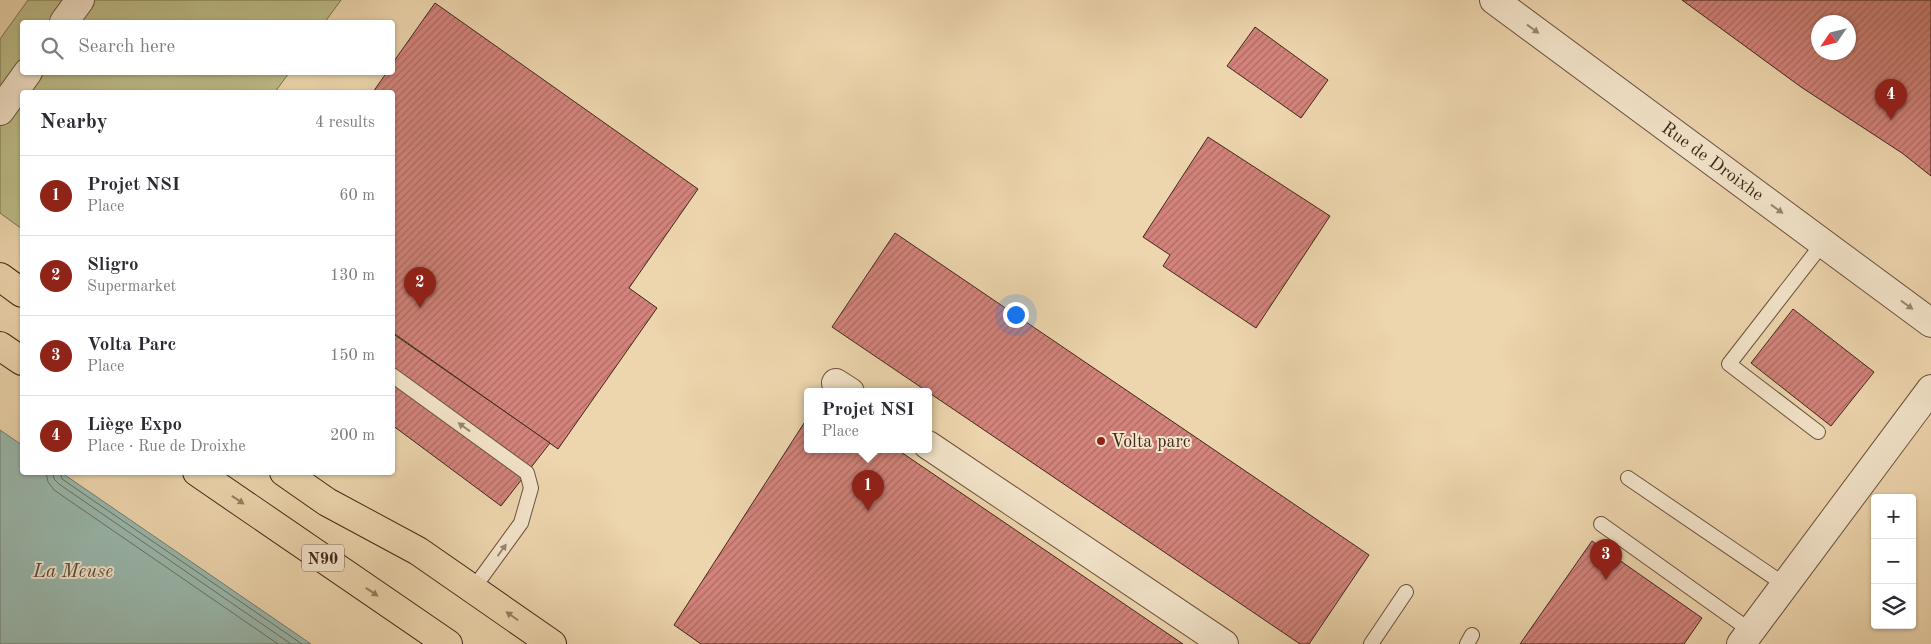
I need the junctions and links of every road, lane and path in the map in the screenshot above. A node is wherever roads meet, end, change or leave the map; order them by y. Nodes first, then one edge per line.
1 (80, 0) edge
2 (1494, 0) edge
3 (65, 20) edge
4 (26, 75) edge
5 (0, 111) edge
6 (1823, 243) junction
7 (0, 278) edge
8 (20, 292) edge
9 (1931, 323) edge
10 (0, 346) edge
11 (20, 360) edge
12 (395, 377) edge
13 (1931, 389) edge
14 (1818, 432) dead end
15 (932, 448) edge
16 (201, 475) edge
17 (288, 475) edge
18 (1628, 478) dead end
19 (327, 502) junction
20 (1601, 524) dead end
21 (1785, 585) junction
22 (472, 589) junction
23 (1406, 592) dead end
24 (1746, 637) edge
25 (1219, 643) edge
26 (448, 644) edge
27 (518, 644) edge
28 (552, 644) edge
29 (1370, 644) edge

1 - 3 street
2 -> 6 street, Rue de Droixhe
4 - 5 street
6 -> 9 street, Rue de Droixhe
6 - 14 lane
7 - 8 main road
10 - 11 main road
22 -> 12 lane
13 - 21 street
15 - 25 street
16 -> 26 main road, N90
17 - 19 main road, N90
18 - 21 lane
19 - 22 main road
19 - 27 main road, N90
20 - 24 lane
21 - 24 street
28 -> 22 main road
23 - 29 lane

